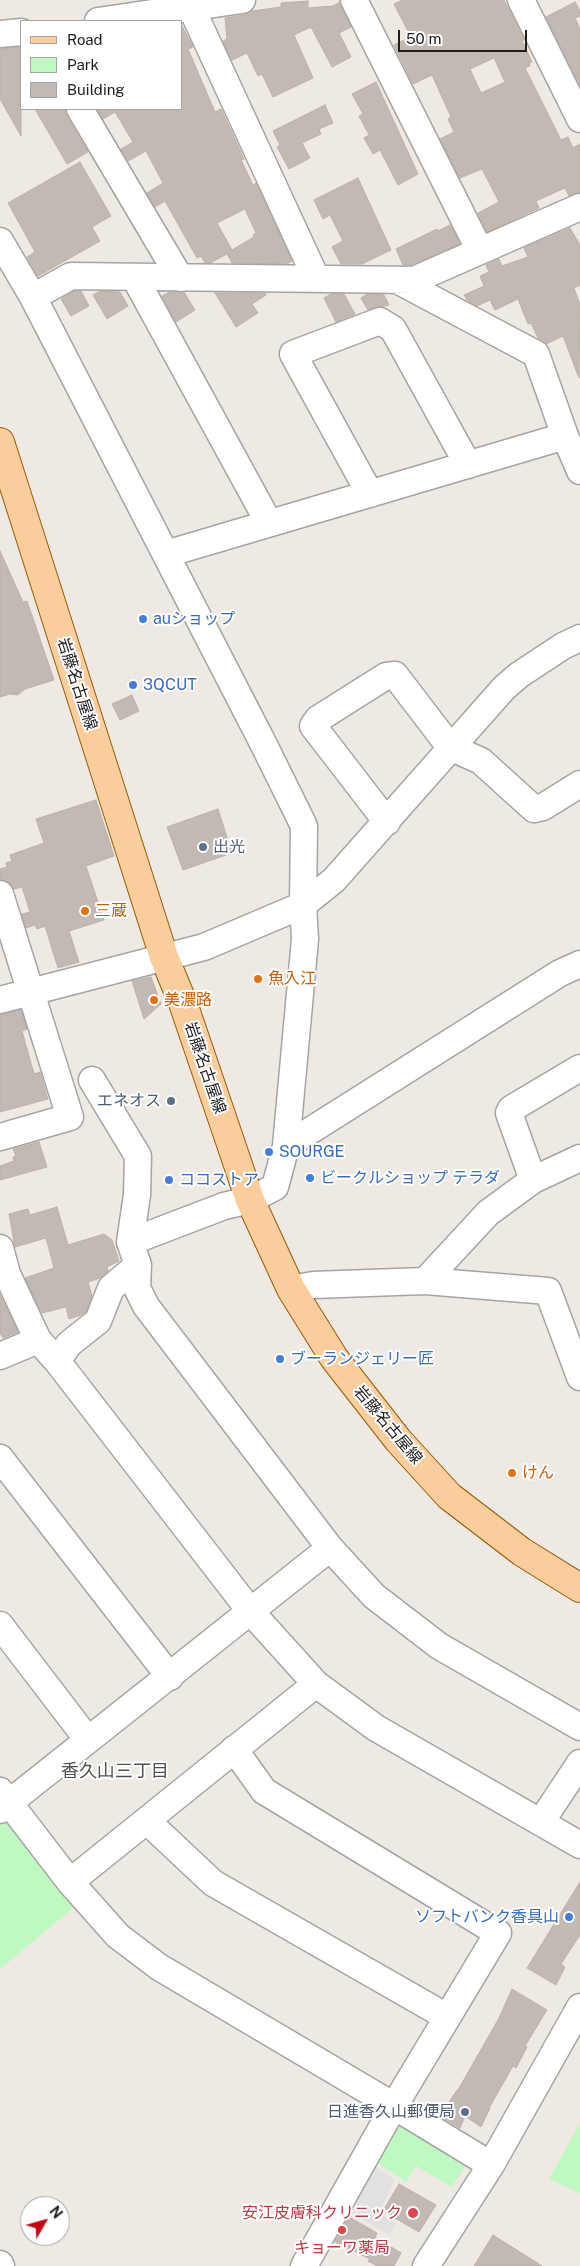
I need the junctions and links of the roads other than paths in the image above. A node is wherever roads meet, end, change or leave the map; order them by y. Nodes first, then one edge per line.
1 (242, 0) edge
2 (354, 0) edge
3 (521, 0) edge
4 (191, 3) edge
5 (103, 20) edge
6 (20, 32) edge
7 (0, 34) edge
8 (81, 110) edge
9 (580, 119) edge
10 (580, 206) edge
11 (0, 241) edge
12 (480, 251) junction
13 (135, 278) junction
14 (180, 278) junction
15 (316, 278) junction
16 (397, 280) junction
17 (33, 297) junction
18 (565, 436) junction
19 (0, 442) edge
20 (468, 465) junction
21 (580, 471) edge
22 (370, 494) junction
23 (269, 523) junction
24 (166, 554) junction
25 (580, 638) edge
26 (450, 747) junction
27 (580, 784) edge
28 (386, 822) junction
29 (0, 894) edge
30 (303, 905) junction
31 (164, 956) junction
32 (580, 964) edge
33 (32, 991) junction
34 (0, 1000) edge
35 (580, 1068) edge
36 (92, 1080) dead end
37 (0, 1137) edge
38 (286, 1146) junction
39 (580, 1158) edge
40 (534, 1180) junction
41 (250, 1200) junction
42 (0, 1248) edge
43 (134, 1254) junction
44 (3, 1276) edge
45 (425, 1281) junction
46 (291, 1289) junction
47 (38, 1340) junction
48 (0, 1356) edge
49 (57, 1361) junction
50 (580, 1377) edge
51 (0, 1458) edge
52 (330, 1548) junction
53 (580, 1588) edge
54 (251, 1612) junction
55 (0, 1625) edge
56 (170, 1677) junction
57 (316, 1684) junction
58 (580, 1727) edge
59 (88, 1740) junction
60 (234, 1749) junction
61 (580, 1763) edge
62 (3, 1801) edge
63 (147, 1821) junction
64 (541, 1822) junction
65 (580, 1845) edge
66 (70, 1882) junction
67 (580, 2007) edge
68 (447, 2017) junction
69 (394, 2106) junction
70 (491, 2165) junction
71 (314, 2262) edge
72 (426, 2266) edge

1 - 4 street
2 - 12 street
3 - 9 street
4 - 5 street
4 - 15 street
6 - 7 street
8 - 14 street
10 - 12 street
11 - 17 street
12 - 16 street
13 - 14 street
13 - 17 street
13 - 23 street
14 - 15 street
15 - 16 street
16 - 18 street
17 - 24 street
18 - 20 street
18 - 21 street
19 - 31 main road, 岩藤名古屋線
20 - 22 street
20 - 22 street
22 - 23 street
23 - 24 street
24 - 30 street
25 - 26 street
26 - 27 street
26 - 28 street
26 - 28 street
28 - 30 street
29 - 33 street
30 - 31 street
30 - 38 street
31 - 33 street
31 - 41 main road, 岩藤名古屋線
32 - 38 street
33 - 34 street
33 - 37 street
35 - 40 street
36 - 43 street
38 - 41 street
39 - 40 street
40 - 45 street
41 - 43 street
41 - 46 main road, 岩藤名古屋線
42 - 44 street
43 - 49 street
43 - 52 street
44 - 47 street
45 - 46 street
45 - 50 street
46 - 53 main road, 岩藤名古屋線
47 - 48 street
47 - 49 street
49 - 54 street
51 - 56 street
52 - 54 street
52 - 58 street
54 - 56 street
54 - 57 street
55 - 59 street
56 - 59 street
57 - 60 street
57 - 64 street
59 - 62 street
60 - 63 street
60 - 68 street
61 - 64 street
62 - 66 street
63 - 66 street
63 - 68 street
64 - 65 street
66 - 69 street
67 - 70 street
68 - 69 street
69 - 70 street
69 - 71 street
70 - 72 street

